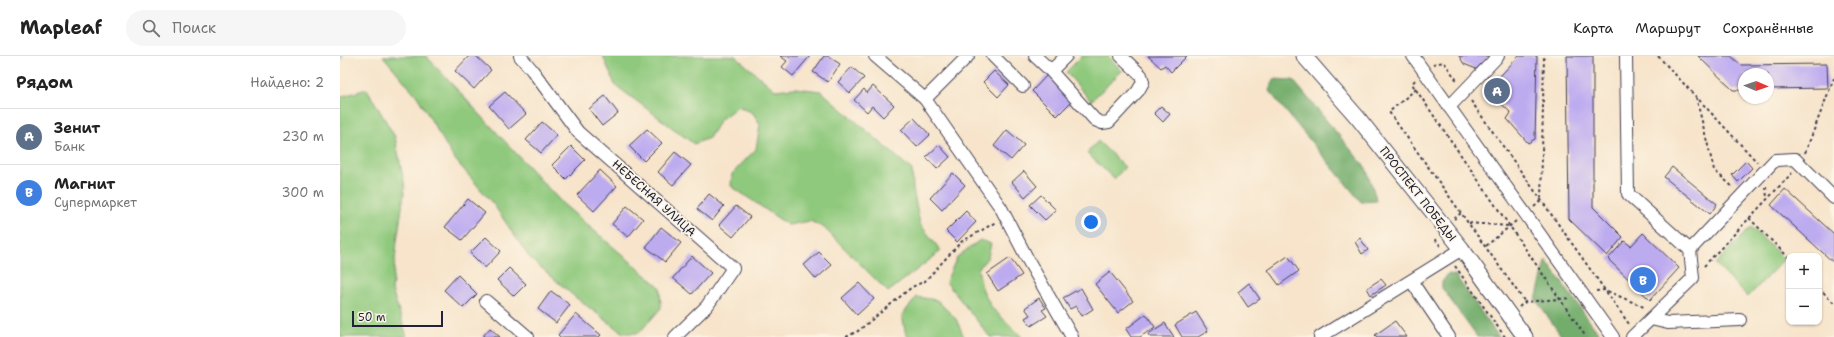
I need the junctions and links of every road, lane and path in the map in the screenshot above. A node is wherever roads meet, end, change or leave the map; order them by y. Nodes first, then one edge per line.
1 (520, 56) edge
2 (875, 56) edge
3 (968, 56) edge
4 (993, 56) edge
5 (1035, 56) edge
6 (1066, 56) edge
7 (1121, 56) edge
8 (1304, 56) edge
9 (1413, 56) edge
10 (1498, 56) edge
11 (1544, 56) edge
12 (1626, 56) edge
13 (1658, 56) edge
14 (1425, 67) junction
15 (1049, 69) junction
16 (1834, 78) edge
17 (1023, 86) dead end
18 (1416, 89) junction
19 (1464, 91) junction
20 (1695, 96) junction
21 (924, 99) junction
22 (1449, 107) junction
23 (1801, 165) junction
24 (1765, 170) junction
25 (1742, 195) junction
26 (1834, 198) edge
27 (1767, 199) junction
28 (1541, 201) junction
29 (1461, 213) dead end
30 (1525, 214) junction
31 (1005, 216) junction
32 (1749, 218) junction
33 (1468, 223) dead end
34 (1510, 227) junction
35 (1485, 247) dead end
36 (1462, 249) junction
37 (1690, 250) junction
38 (1786, 255) edge
39 (1693, 278) junction
40 (1412, 282) junction
41 (1820, 289) edge
42 (486, 301) dead end
43 (1834, 302) edge
44 (1651, 319) junction
45 (1740, 320) dead end
46 (1634, 335) edge
47 (528, 337) edge
48 (675, 337) edge
49 (846, 337) edge
50 (1072, 337) edge
51 (1320, 337) edge
52 (1450, 337) edge
53 (1525, 337) edge
54 (1586, 337) edge
55 (1613, 337) edge

1 - 48 street, НЕБЕСНАЯ УЛИЦА
2 - 21 street
3 - 21 street
4 - 17 street
5 - 15 street
6 - 15 street
7 - 15 street
8 - 36 main road, ПРОСПЕКТ ПОБЕДЫ
9 - 14 street
10 - 19 street
11 - 28 path
12 - 37 street
13 - 20 path
14 - 18 path
14 - 19 path
14 - 22 street
16 - 23 path
18 - 29 path
18 - 34 path
19 - 22 street
19 - 28 path
20 - 24 path
20 - 25 path
21 - 31 street
22 - 30 street
23 - 24 street
23 - 26 street
23 - 27 path
24 - 25 street
24 - 27 path
25 - 37 street
27 - 32 path
28 - 30 path
28 - 46 path
30 - 34 path
30 - 55 street
31 - 49 path
31 - 50 street
32 - 38 path
32 - 39 path
33 - 34 path
34 - 35 path
34 - 54 path
36 - 40 street
36 - 53 main road, ПРОСПЕКТ ПОБЕДЫ
37 - 39 street
39 - 44 street
40 - 51 street
40 - 52 street
41 - 43 path
42 - 47 street
44 - 45 street
44 - 46 street

